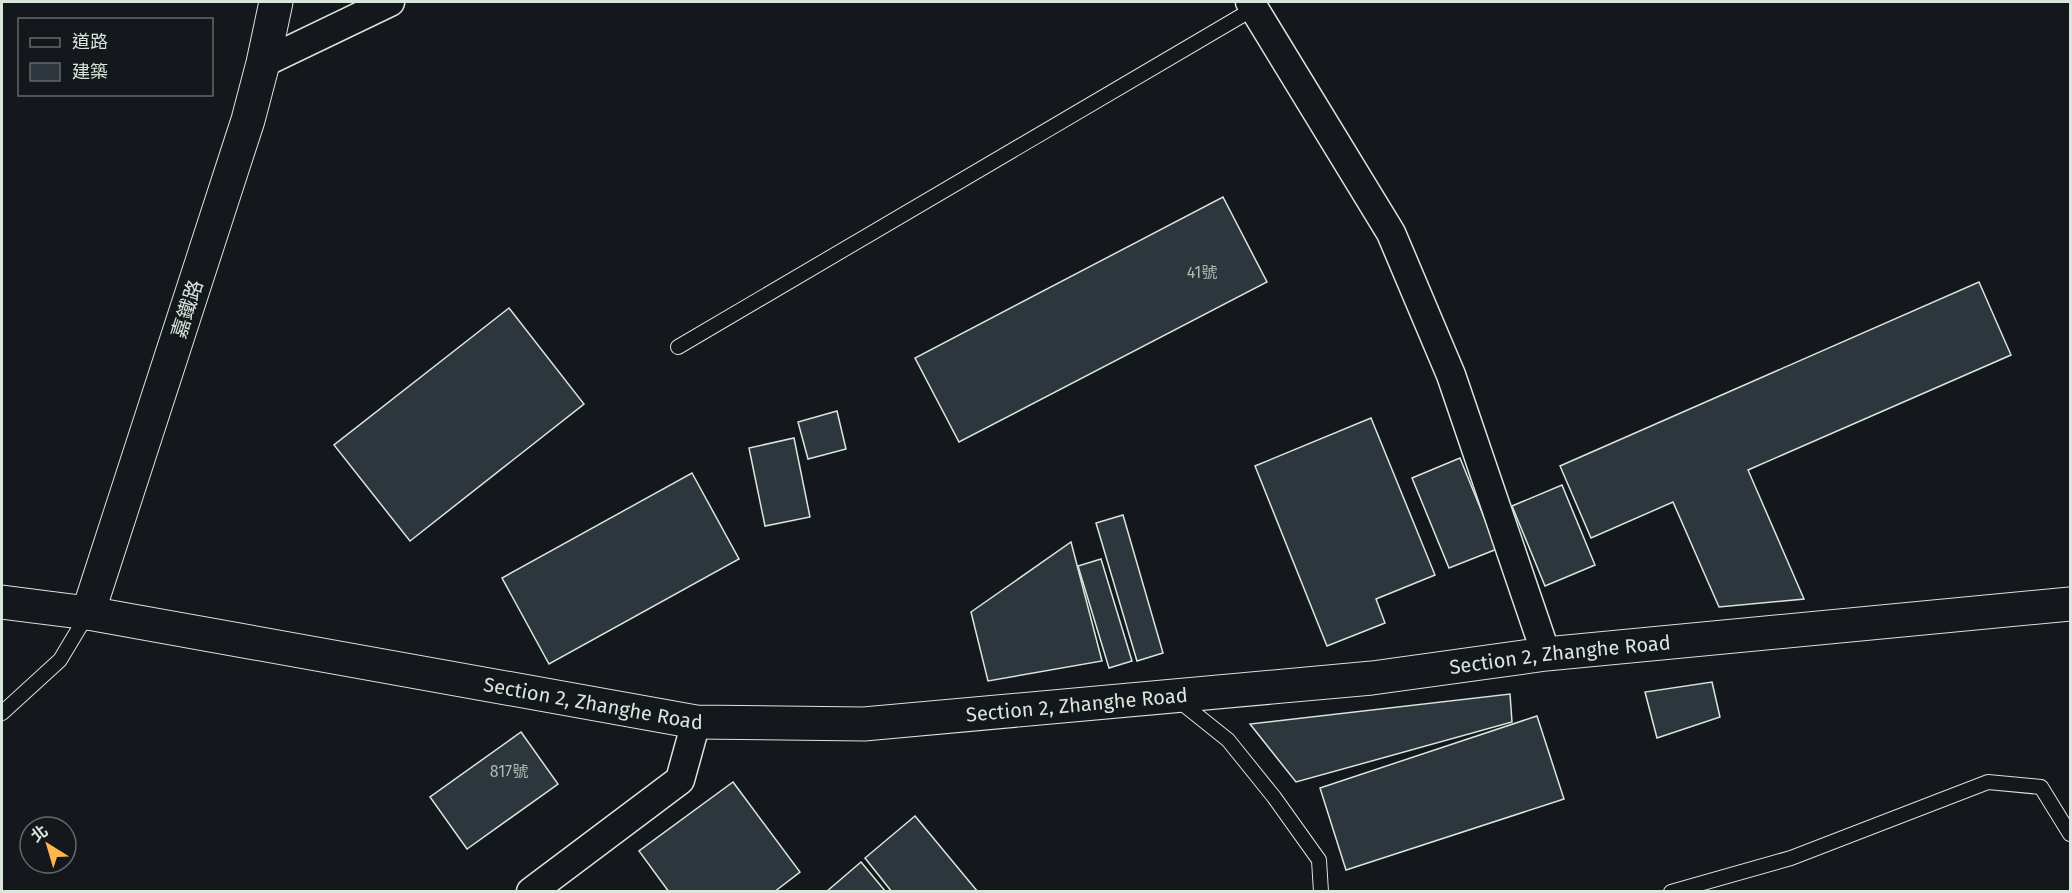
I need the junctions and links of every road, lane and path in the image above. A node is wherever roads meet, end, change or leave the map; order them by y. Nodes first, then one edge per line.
1 (276, 2) edge
2 (390, 2) edge
3 (1252, 5) edge
4 (263, 63) junction
5 (678, 347) dead end
6 (2, 602) edge
7 (2070, 604) edge
8 (88, 613) junction
9 (1546, 654) junction
10 (1174, 697) junction
11 (2, 713) edge
12 (696, 722) junction
13 (2070, 834) edge
14 (531, 891) edge
15 (1321, 891) edge
16 (1671, 891) edge

1 - 4 main road, 嘉鐵路
2 - 4 street
3 - 5 lane
3 - 9 street
4 - 8 main road, 嘉鐵路
6 - 8 main road, Section 2, Zhanghe Road
7 - 9 main road, Section 2, Zhanghe Road
8 - 11 lane
8 - 12 main road, Section 2, Zhanghe Road
9 - 10 main road, Section 2, Zhanghe Road
10 - 12 main road, Section 2, Zhanghe Road
10 - 15 lane
12 - 14 street
13 - 16 lane

